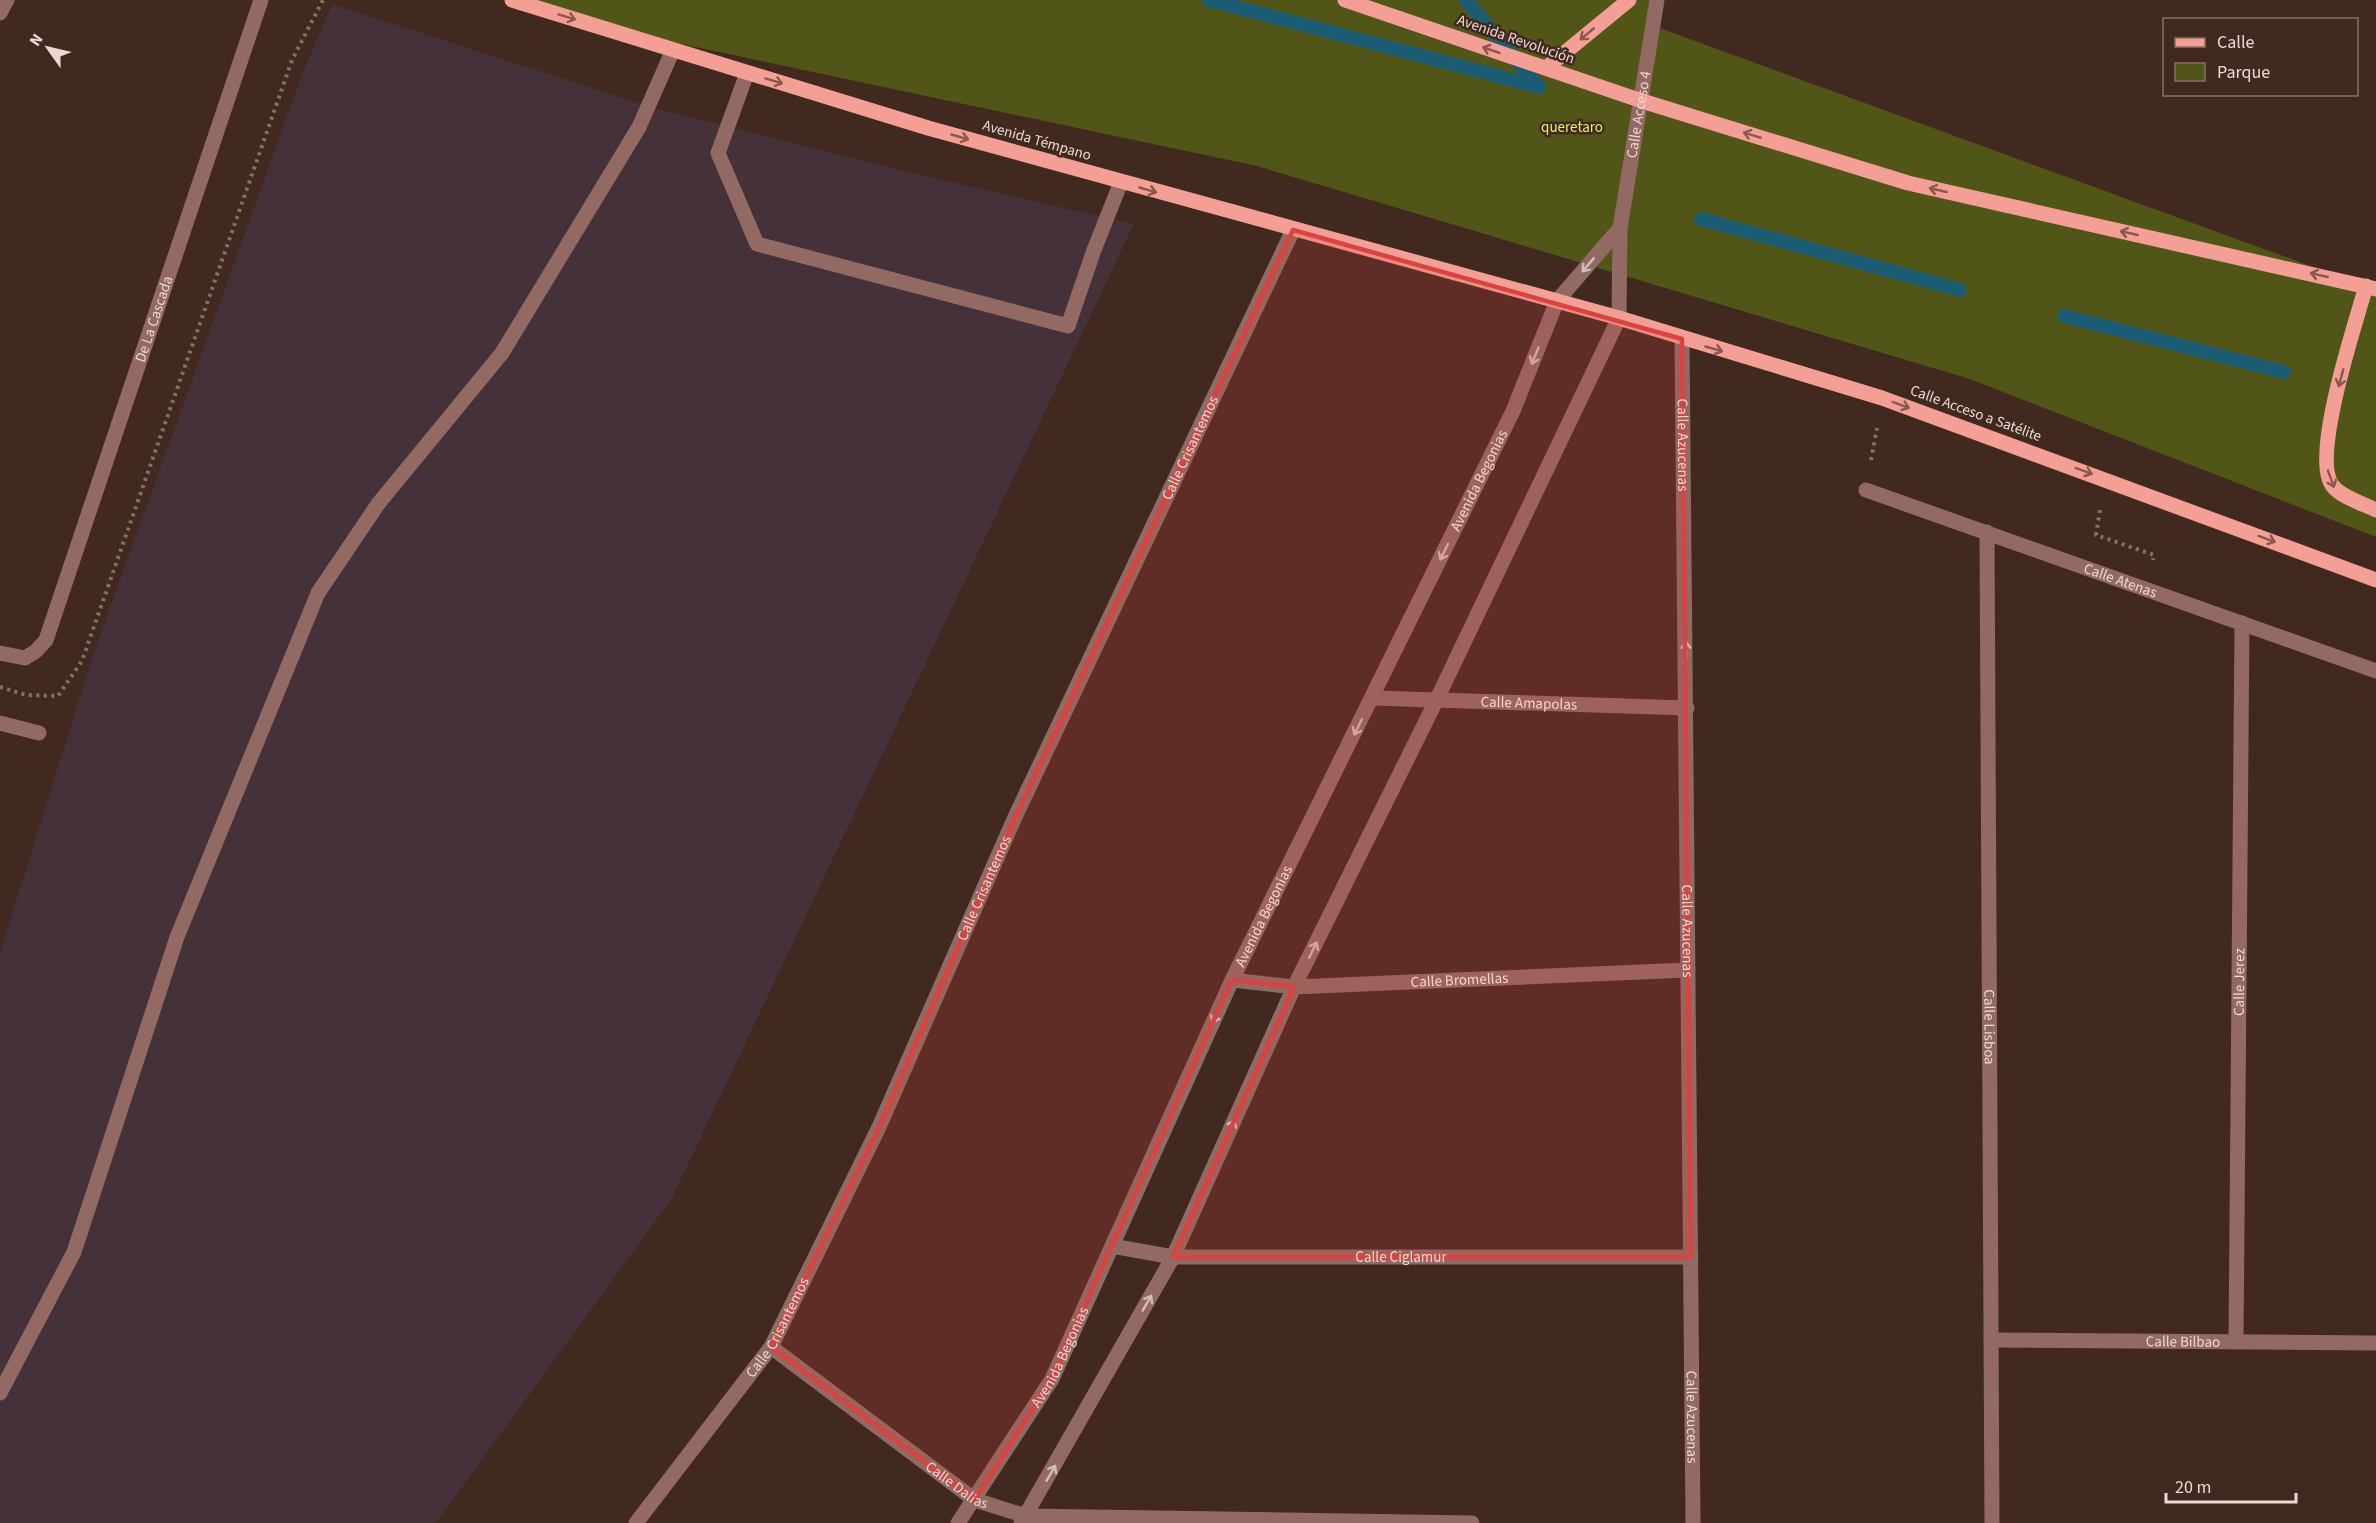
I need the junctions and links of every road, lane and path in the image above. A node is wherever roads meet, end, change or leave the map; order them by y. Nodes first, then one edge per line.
1 (7, 0) edge
2 (261, 0) edge
3 (323, 0) edge
4 (512, 0) edge
5 (1345, 0) edge
6 (1629, 0) edge
7 (1657, 0) edge
8 (0, 13) edge
9 (673, 50) junction
10 (1546, 68) junction
11 (747, 73) junction
12 (1642, 101) junction
13 (1121, 182) junction
14 (1620, 228) junction
15 (1293, 230) junction
16 (2371, 287) edge
17 (1557, 302) junction
18 (1619, 318) junction
19 (1682, 339) junction
20 (1882, 398) junction
21 (2104, 478) junction
22 (1866, 489) joint
23 (2376, 510) edge
24 (1987, 532) junction
25 (2376, 579) edge
26 (2150, 590) junction
27 (2242, 623) junction
28 (0, 653) edge
29 (2376, 671) edge
30 (0, 687) edge
31 (1373, 698) junction
32 (1436, 701) junction
33 (1687, 708) junction
34 (0, 723) edge
35 (39, 733) dead end
36 (1688, 970) junction
37 (1232, 980) junction
38 (1294, 987) junction
39 (1112, 1246) junction
40 (1173, 1257) junction
41 (1690, 1257) junction
42 (1991, 1340) junction
43 (2236, 1342) junction
44 (2376, 1343) edge
45 (771, 1347) junction
46 (0, 1393) edge
47 (975, 1500) junction
48 (1024, 1520) edge
49 (636, 1523) edge
50 (958, 1523) edge
51 (1472, 1523) edge
52 (1693, 1523) edge
53 (1992, 1523) edge

1 - 8 street
2 - 28 street, De La Cascada
3 - 30 path
4 -> 9 main road, Avenida Témpano
10 -> 5 main road, Avenida Revolución
6 -> 10 main road
7 - 12 street, Calle Acceso 4
9 - 11 main road, Avenida Témpano
9 - 46 street
10 - 12 main road, Avenida Revolución
11 -> 13 main road, Avenida Témpano
11 - 13 street
12 - 14 street, Calle Acceso 4
16 -> 12 main road
13 -> 15 main road, Avenida Témpano
14 -> 17 street
14 - 18 street, Calle Acceso 4
15 - 17 main road, Avenida Témpano
15 - 45 street, Calle Crisantemos
16 -> 23 main road
17 - 18 main road, Calle Acceso a Satélite
17 -> 31 street, Avenida Begonias
18 - 19 main road, Calle Acceso a Satélite
18 - 32 street
19 -> 20 main road, Calle Acceso a Satélite
33 -> 19 street, Calle Azucenas
20 -> 21 main road, Calle Acceso a Satélite
20 - 22 path
21 -> 25 main road, Calle Acceso a Satélite
21 - 26 path
22 - 24 street, Calle Atenas
24 - 26 street, Calle Atenas
24 - 42 street, Calle Lisboa
26 - 27 street, Calle Atenas
27 - 29 street, Calle Atenas
27 - 43 street, Calle Jerez
31 - 32 street, Calle Amapolas
31 -> 37 street, Avenida Begonias
32 - 33 street, Calle Amapolas
38 -> 32 street
33 - 36 street, Calle Azucenas
34 - 35 street
36 - 38 street, Calle Bromellas
36 - 41 street, Calle Azucenas
37 - 38 street, Calle Bromellas
37 -> 39 street, Avenida Begonias
40 -> 38 street
39 - 40 street, Calle Ciglamur
39 - 47 street, Avenida Begonias
40 - 41 street, Calle Ciglamur
48 -> 40 street
41 - 52 street, Calle Azucenas
42 - 43 street, Calle Bilbao
42 - 53 street, Calle Lisboa
43 - 44 street, Calle Bilbao
45 - 47 street, Calle Dalias
45 - 49 street, Calle Crisantemos
47 - 48 street, Calle Dalias
47 - 50 street, Avenida Begonias
48 - 51 street, Calle Dalias

